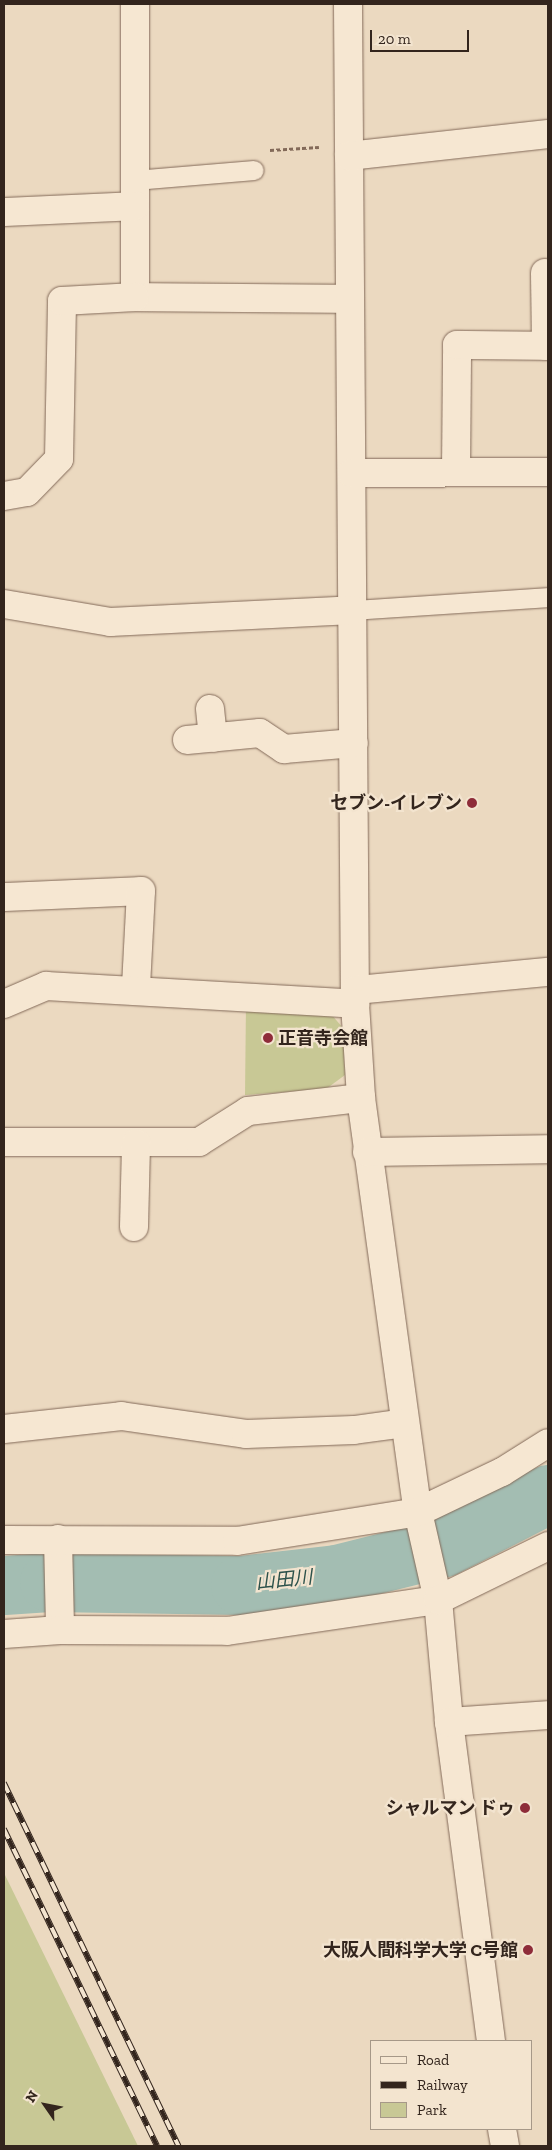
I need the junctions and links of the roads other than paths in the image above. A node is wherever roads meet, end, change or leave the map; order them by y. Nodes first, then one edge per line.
1 (135, 4) edge
2 (348, 4) edge
3 (548, 134) edge
4 (349, 150) junction
5 (254, 170) road end
6 (135, 193) junction
7 (4, 212) edge
8 (545, 273) dead end
9 (135, 297) junction
10 (350, 299) junction
11 (547, 346) edge
12 (352, 472) junction
13 (456, 472) junction
14 (548, 472) edge
15 (4, 496) edge
16 (548, 597) edge
17 (4, 604) edge
18 (353, 610) junction
19 (210, 709) dead end
20 (354, 743) junction
21 (4, 897) edge
22 (548, 972) edge
23 (136, 988) junction
24 (355, 997) junction
25 (4, 1004) edge
26 (361, 1098) junction
27 (4, 1142) edge
28 (136, 1143) junction
29 (548, 1150) edge
30 (368, 1152) junction
31 (134, 1228) dead end
32 (405, 1423) junction
33 (4, 1429) edge
34 (548, 1442) edge
35 (418, 1512) junction
36 (4, 1540) edge
37 (58, 1545) junction
38 (548, 1546) edge
39 (438, 1600) junction
40 (60, 1620) junction
41 (4, 1634) edge
42 (548, 1715) edge
43 (450, 1722) junction
44 (491, 2040) edge
45 (502, 2130) edge
46 (505, 2146) edge

1 - 6 street
2 - 4 street
3 - 4 street
4 - 10 street
5 - 6 lane
6 - 7 street
6 - 9 street
8 - 11 street
9 - 10 street
9 - 15 street
10 - 12 street
11 - 13 street
12 - 13 street
12 - 18 street
13 - 14 street
16 - 18 lane
17 - 18 street
18 - 20 street
19 - 20 street
20 - 24 street
21 - 23 street
22 - 24 street
23 - 24 street
23 - 25 street
24 - 26 street
26 - 28 street
26 - 30 street
27 - 28 street
28 - 31 street
29 - 30 street
30 - 32 street
32 - 33 street
32 - 35 street
34 - 35 street
35 - 37 street
35 - 39 street
36 - 37 street
37 - 40 street
38 - 39 street
39 - 40 street
39 - 43 street
40 - 41 street
42 - 43 street
43 - 44 street
45 - 46 street

